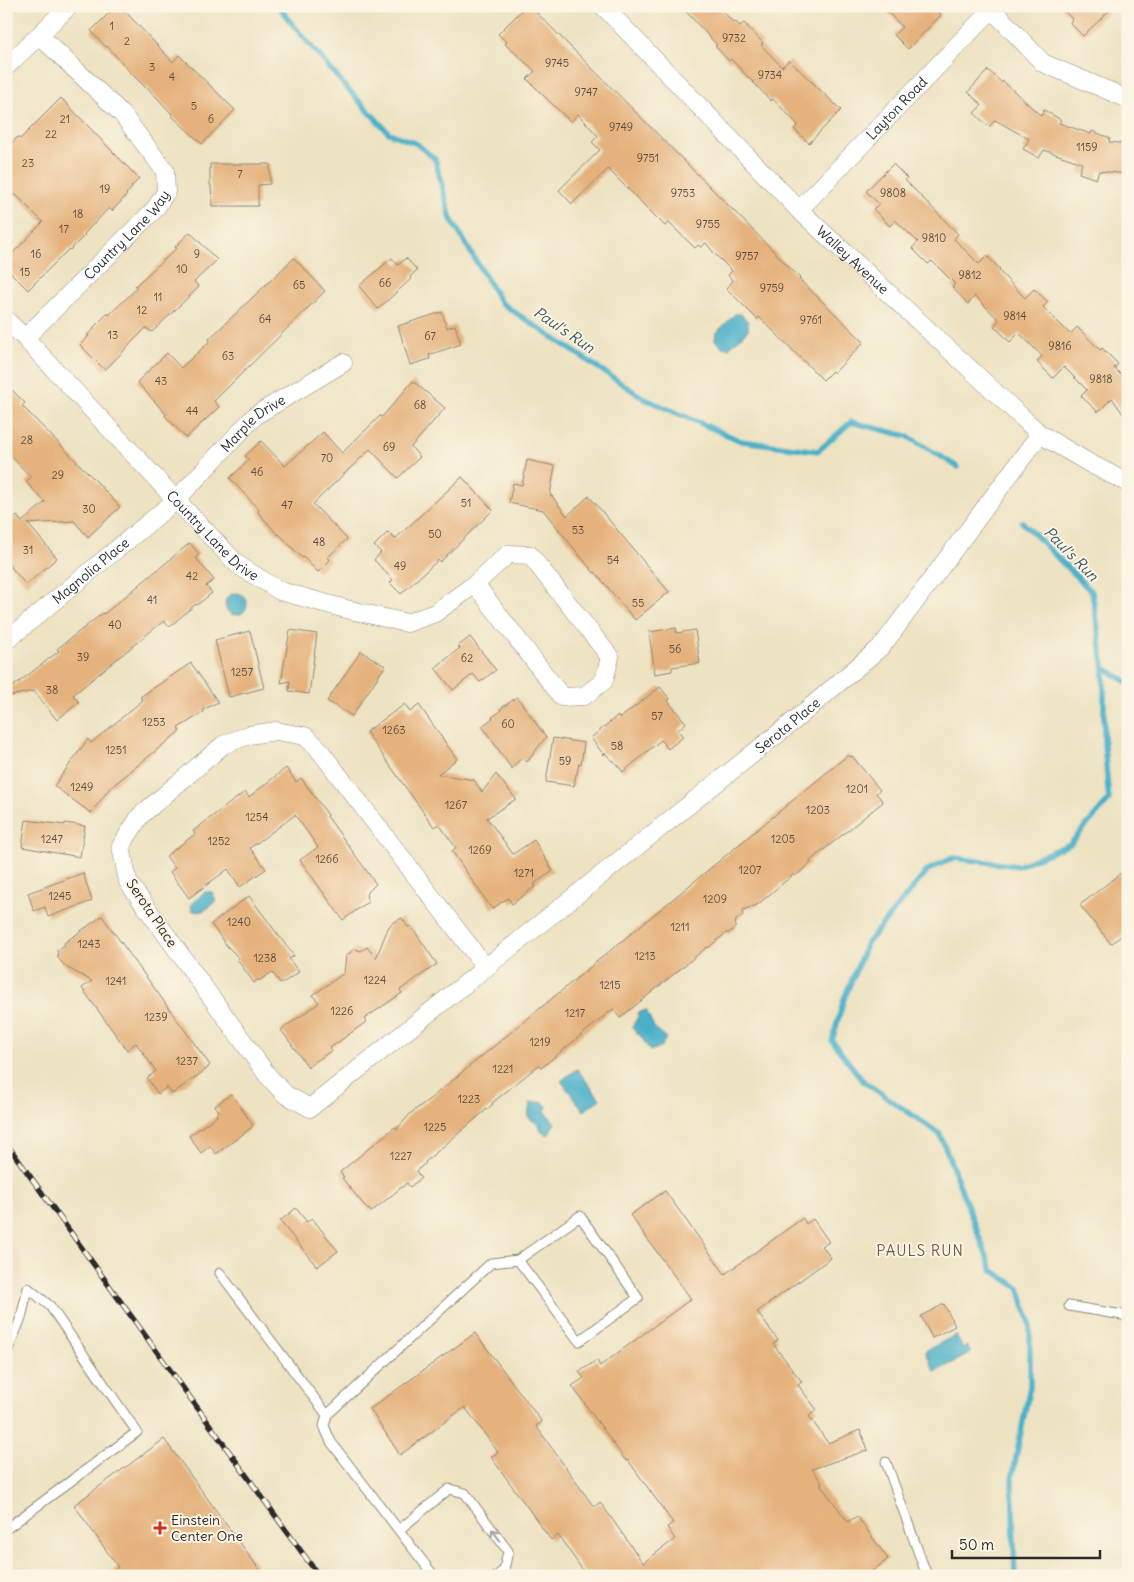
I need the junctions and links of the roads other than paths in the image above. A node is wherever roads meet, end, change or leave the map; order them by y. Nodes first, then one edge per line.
1 (69, 6) edge
2 (603, 6) edge
3 (992, 7) edge
4 (40, 36) junction
5 (6, 67) edge
6 (1128, 99) edge
7 (799, 210) junction
8 (6, 320) edge
9 (25, 338) junction
10 (343, 363) dead end
11 (1040, 434) junction
12 (1128, 483) edge
13 (176, 500) junction
14 (476, 584) junction
15 (6, 641) edge
16 (486, 968) junction
17 (518, 1260) junction
18 (220, 1273) dead end
19 (1069, 1306) dead end
20 (1128, 1316) edge
21 (6, 1354) edge
22 (327, 1415) junction
23 (886, 1462) dead end
24 (6, 1530) edge
25 (400, 1530) junction
26 (434, 1576) edge
27 (497, 1576) edge
28 (926, 1576) edge

1 - 4 street
2 - 7 street, Walley Avenue
3 - 6 street
3 - 7 street, Layton Road
4 - 5 street
4 - 9 street, Country Lane Way
7 - 11 street, Walley Avenue
8 - 9 street, Country Lane Drive
9 - 13 street, Country Lane Drive
10 - 13 street, Marple Drive
11 - 12 street, Walley Avenue
11 - 16 street, Serota Place
13 - 14 street, Country Lane Drive
13 - 15 street, Magnolia Place
14 - 14 street, Country Lane Drive
16 - 16 street, Serota Place
17 - 17 lane
17 - 22 lane
18 - 22 lane
19 - 20 lane
21 - 24 lane
22 - 25 lane
23 - 28 lane
25 - 26 lane
27 -> 25 lane

